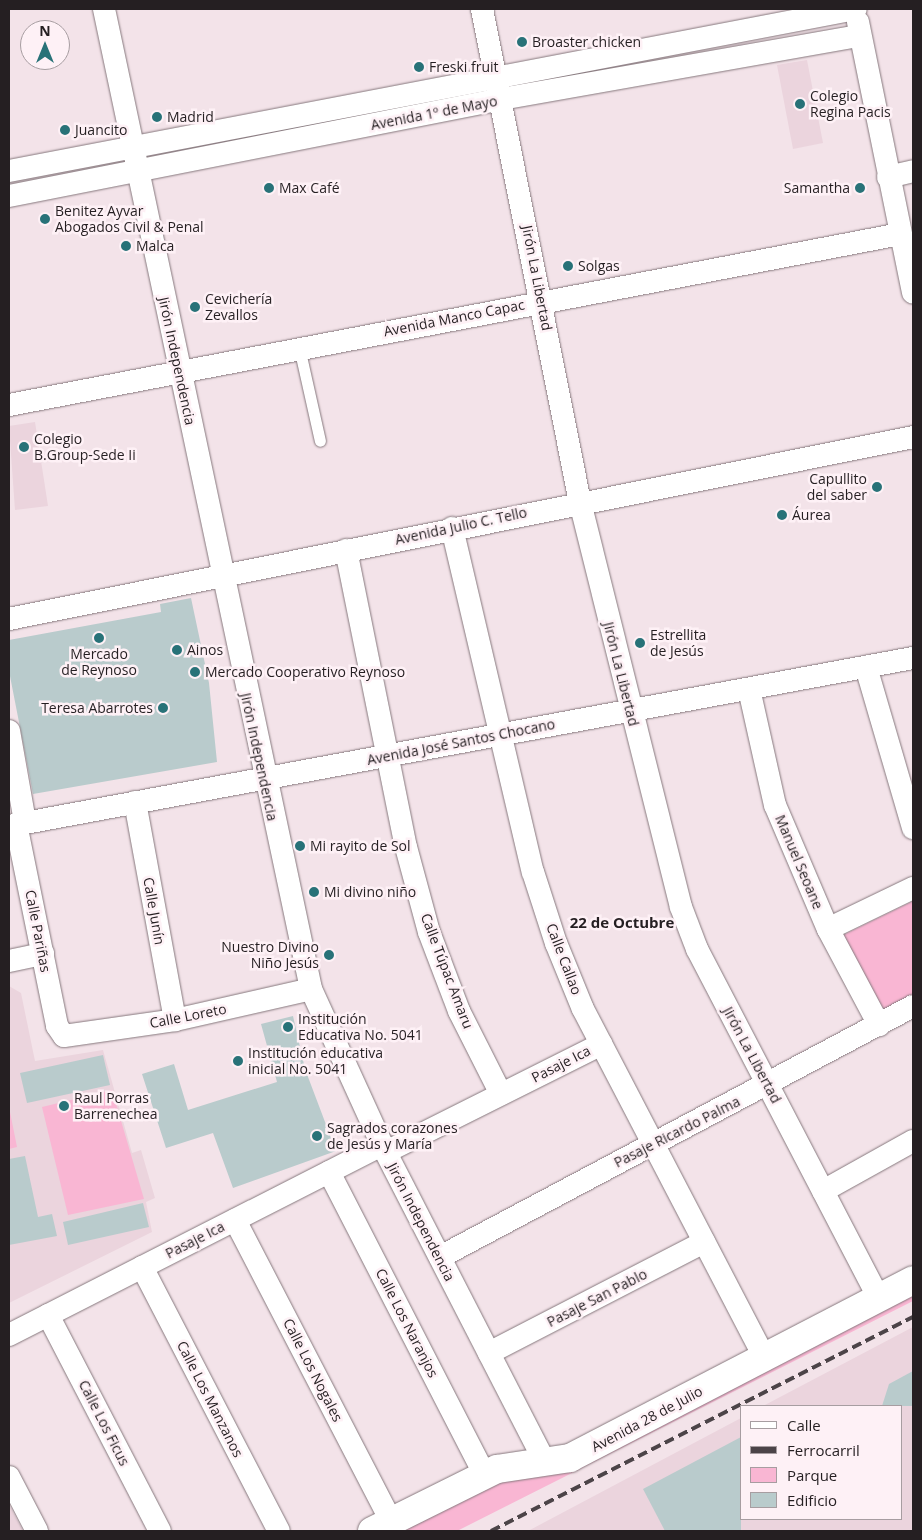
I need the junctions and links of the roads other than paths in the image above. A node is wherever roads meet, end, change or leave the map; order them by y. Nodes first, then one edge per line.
1 (104, 9) edge
2 (482, 9) edge
3 (856, 9) edge
4 (860, 36) junction
5 (497, 75) junction
6 (501, 99) junction
7 (132, 148) junction
8 (9, 171) edge
9 (137, 171) junction
10 (913, 171) edge
11 (888, 177) junction
12 (9, 196) edge
13 (900, 234) junction
14 (913, 292) edge
15 (542, 301) junction
16 (299, 347) junction
17 (179, 370) junction
18 (9, 405) edge
19 (913, 437) edge
20 (320, 441) dead end
21 (580, 502) junction
22 (452, 528) junction
23 (346, 550) junction
24 (221, 576) junction
25 (9, 619) edge
26 (913, 658) edge
27 (866, 667) junction
28 (748, 688) junction
29 (631, 711) junction
30 (9, 731) edge
31 (500, 735) junction
32 (386, 756) junction
33 (264, 778) junction
34 (135, 802) junction
35 (17, 824) edge
36 (913, 828) edge
37 (913, 888) edge
38 (828, 929) junction
39 (43, 954) junction
40 (9, 961) edge
41 (311, 989) junction
42 (913, 1006) edge
43 (175, 1020) junction
44 (879, 1025) junction
45 (64, 1036) joint
46 (602, 1044) junction
47 (767, 1085) junction
48 (501, 1094) junction
49 (913, 1141) edge
50 (653, 1143) junction
51 (384, 1148) junction
52 (329, 1172) junction
53 (823, 1191) junction
54 (235, 1220) junction
55 (704, 1242) junction
56 (440, 1257) junction
57 (142, 1267) junction
58 (913, 1280) edge
59 (879, 1298) junction
60 (48, 1315) junction
61 (9, 1335) edge
62 (489, 1353) junction
63 (764, 1357) junction
64 (544, 1462) junction
65 (485, 1475) junction
66 (9, 1477) edge
67 (382, 1526) edge
68 (37, 1531) edge
69 (160, 1531) edge
70 (279, 1531) edge

1 - 7 street, Jirón Independencia
2 - 5 street, Jirón La Libertad
3 - 4 street
3 - 5 street, Avenida 1º de Mayo
4 - 6 street, Avenida 1º de Mayo
4 - 11 street
5 - 6 street, Jirón La Libertad
5 - 7 street, Avenida 1º de Mayo
6 - 9 street, Avenida 1º de Mayo
6 - 15 street, Jirón La Libertad
7 - 8 street, Avenida 1º de Mayo
7 - 9 street, Jirón Independencia
9 - 12 street, Avenida 1º de Mayo
9 - 17 street, Jirón Independencia
10 - 11 street
11 - 13 street
13 - 14 street
13 - 15 street, Avenida Manco Capac
15 - 16 street, Avenida Manco Capac
15 - 21 street, Jirón La Libertad
16 - 17 street, Avenida Manco Capac
16 - 20 lane
17 - 18 street, Avenida Manco Capac
17 - 24 street, Jirón Independencia
19 - 21 street, Avenida Julio C. Tello
21 - 22 street, Avenida Julio C. Tello
21 - 29 street, Jirón La Libertad
22 - 23 street, Avenida Julio C. Tello
22 - 31 street, Calle Callao
23 - 24 street, Avenida Julio C. Tello
23 - 32 street, Calle Túpac Amaru
24 - 25 street, Avenida Julio C. Tello
24 - 33 street, Jirón Independencia
26 - 27 street, Avenida José Santos Chocano
27 - 28 street, Avenida José Santos Chocano
27 - 36 street
28 - 29 street, Avenida José Santos Chocano
28 - 38 street, Manuel Seoane
29 - 31 street, Avenida José Santos Chocano
29 - 47 street, Jirón La Libertad
30 - 35 street, Calle Pariñas
31 - 32 street, Avenida José Santos Chocano
31 - 46 street, Calle Callao
32 - 33 street, Avenida José Santos Chocano
32 - 48 street, Calle Túpac Amaru
33 - 34 street, Avenida José Santos Chocano
33 - 41 street, Jirón Independencia
34 - 35 street, Avenida José Santos Chocano
34 - 43 street, Calle Junín
35 - 39 street, Calle Pariñas
37 - 38 street
38 - 44 street, Manuel Seoane
39 - 40 street
39 - 45 street, Calle Pariñas
41 - 43 street, Calle Loreto
41 - 51 street, Jirón Independencia
42 - 44 street, Pasaje Ricardo Palma
43 - 45 street, Calle Loreto
44 - 47 street, Pasaje Ricardo Palma
46 - 48 street, Pasaje Ica
46 - 50 street, Calle Callao
47 - 50 street, Pasaje Ricardo Palma
47 - 53 street, Jirón La Libertad
48 - 51 street, Pasaje Ica
49 - 53 street
50 - 55 street, Calle Callao
50 - 56 street, Pasaje Ricardo Palma
51 - 52 street, Pasaje Ica
51 - 56 street, Jirón Independencia
52 - 54 street, Pasaje Ica
52 - 65 street, Calle Los Naranjos
53 - 59 street, Jirón La Libertad
54 - 57 street, Pasaje Ica
54 - 67 street, Calle Los Nogales
55 - 62 street, Pasaje San Pablo
55 - 63 street, Calle Callao
56 - 62 street, Jirón Independencia
57 - 60 street, Pasaje Ica
57 - 70 street, Calle Los Manzanos
58 - 59 street, Avenida 28 de Julio
59 - 63 street, Avenida 28 de Julio
60 - 61 street, Pasaje Ica
60 - 69 street, Calle Los Ficus
62 - 64 street, Jirón Independencia
63 - 64 street, Avenida 28 de Julio
64 - 65 street, Avenida 28 de Julio
65 - 67 street, Avenida 28 de Julio
66 - 68 street

